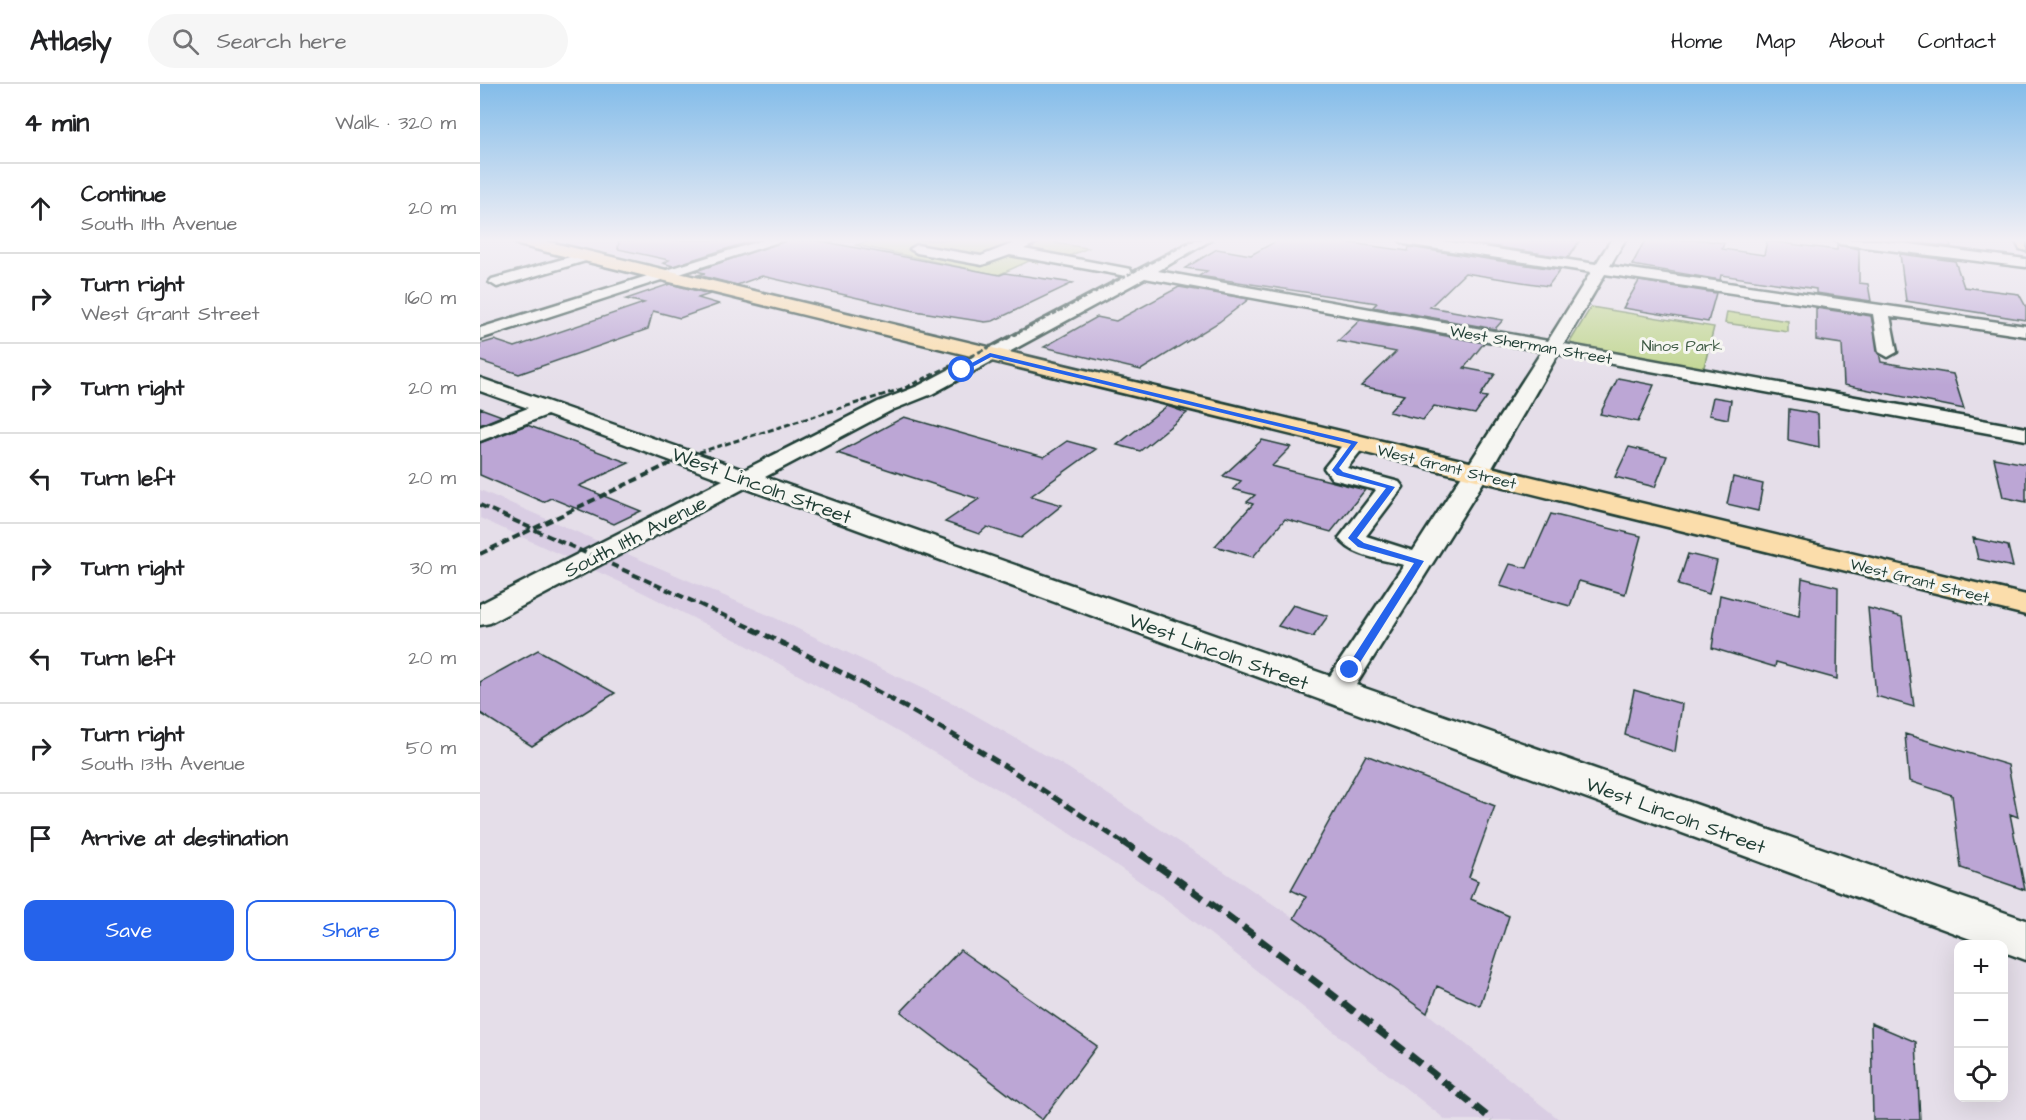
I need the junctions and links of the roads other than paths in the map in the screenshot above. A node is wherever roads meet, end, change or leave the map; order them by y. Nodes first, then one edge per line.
1 (626, 288) edge
2 (710, 288) edge
3 (1105, 288) edge
4 (1220, 288) edge
5 (1590, 288) edge
6 (1734, 288) edge
7 (1881, 310) junction
8 (2026, 331) edge
9 (480, 334) edge
10 (1553, 348) junction
11 (1888, 352) dead end
12 (982, 353) junction
13 (480, 384) edge
14 (548, 408) junction
15 (2026, 434) edge
16 (480, 435) edge
17 (1356, 443) junction
18 (1477, 473) junction
19 (746, 480) junction
20 (1420, 561) junction
21 (2026, 605) edge
22 (480, 616) edge
23 (1335, 693) junction
24 (2026, 940) edge

1 - 9 street
2 - 12 main road, West Grant Street
3 - 12 street, South 11th Avenue
4 - 10 street, West Sherman Street
5 - 10 street
6 - 7 street
7 - 8 street
7 - 11 street
10 - 15 street, West Sherman Street
10 - 18 street
12 - 17 main road, West Grant Street
12 - 19 street, South 11th Avenue
13 - 14 street, West Lincoln Street
14 - 16 street
14 - 19 street, West Lincoln Street
17 - 18 main road, West Grant Street
17 - 20 street
18 - 20 street
18 - 21 main road, West Grant Street
19 - 22 street, South 11th Avenue
19 - 23 street, West Lincoln Street
20 - 23 street
23 - 24 street, West Lincoln Street

